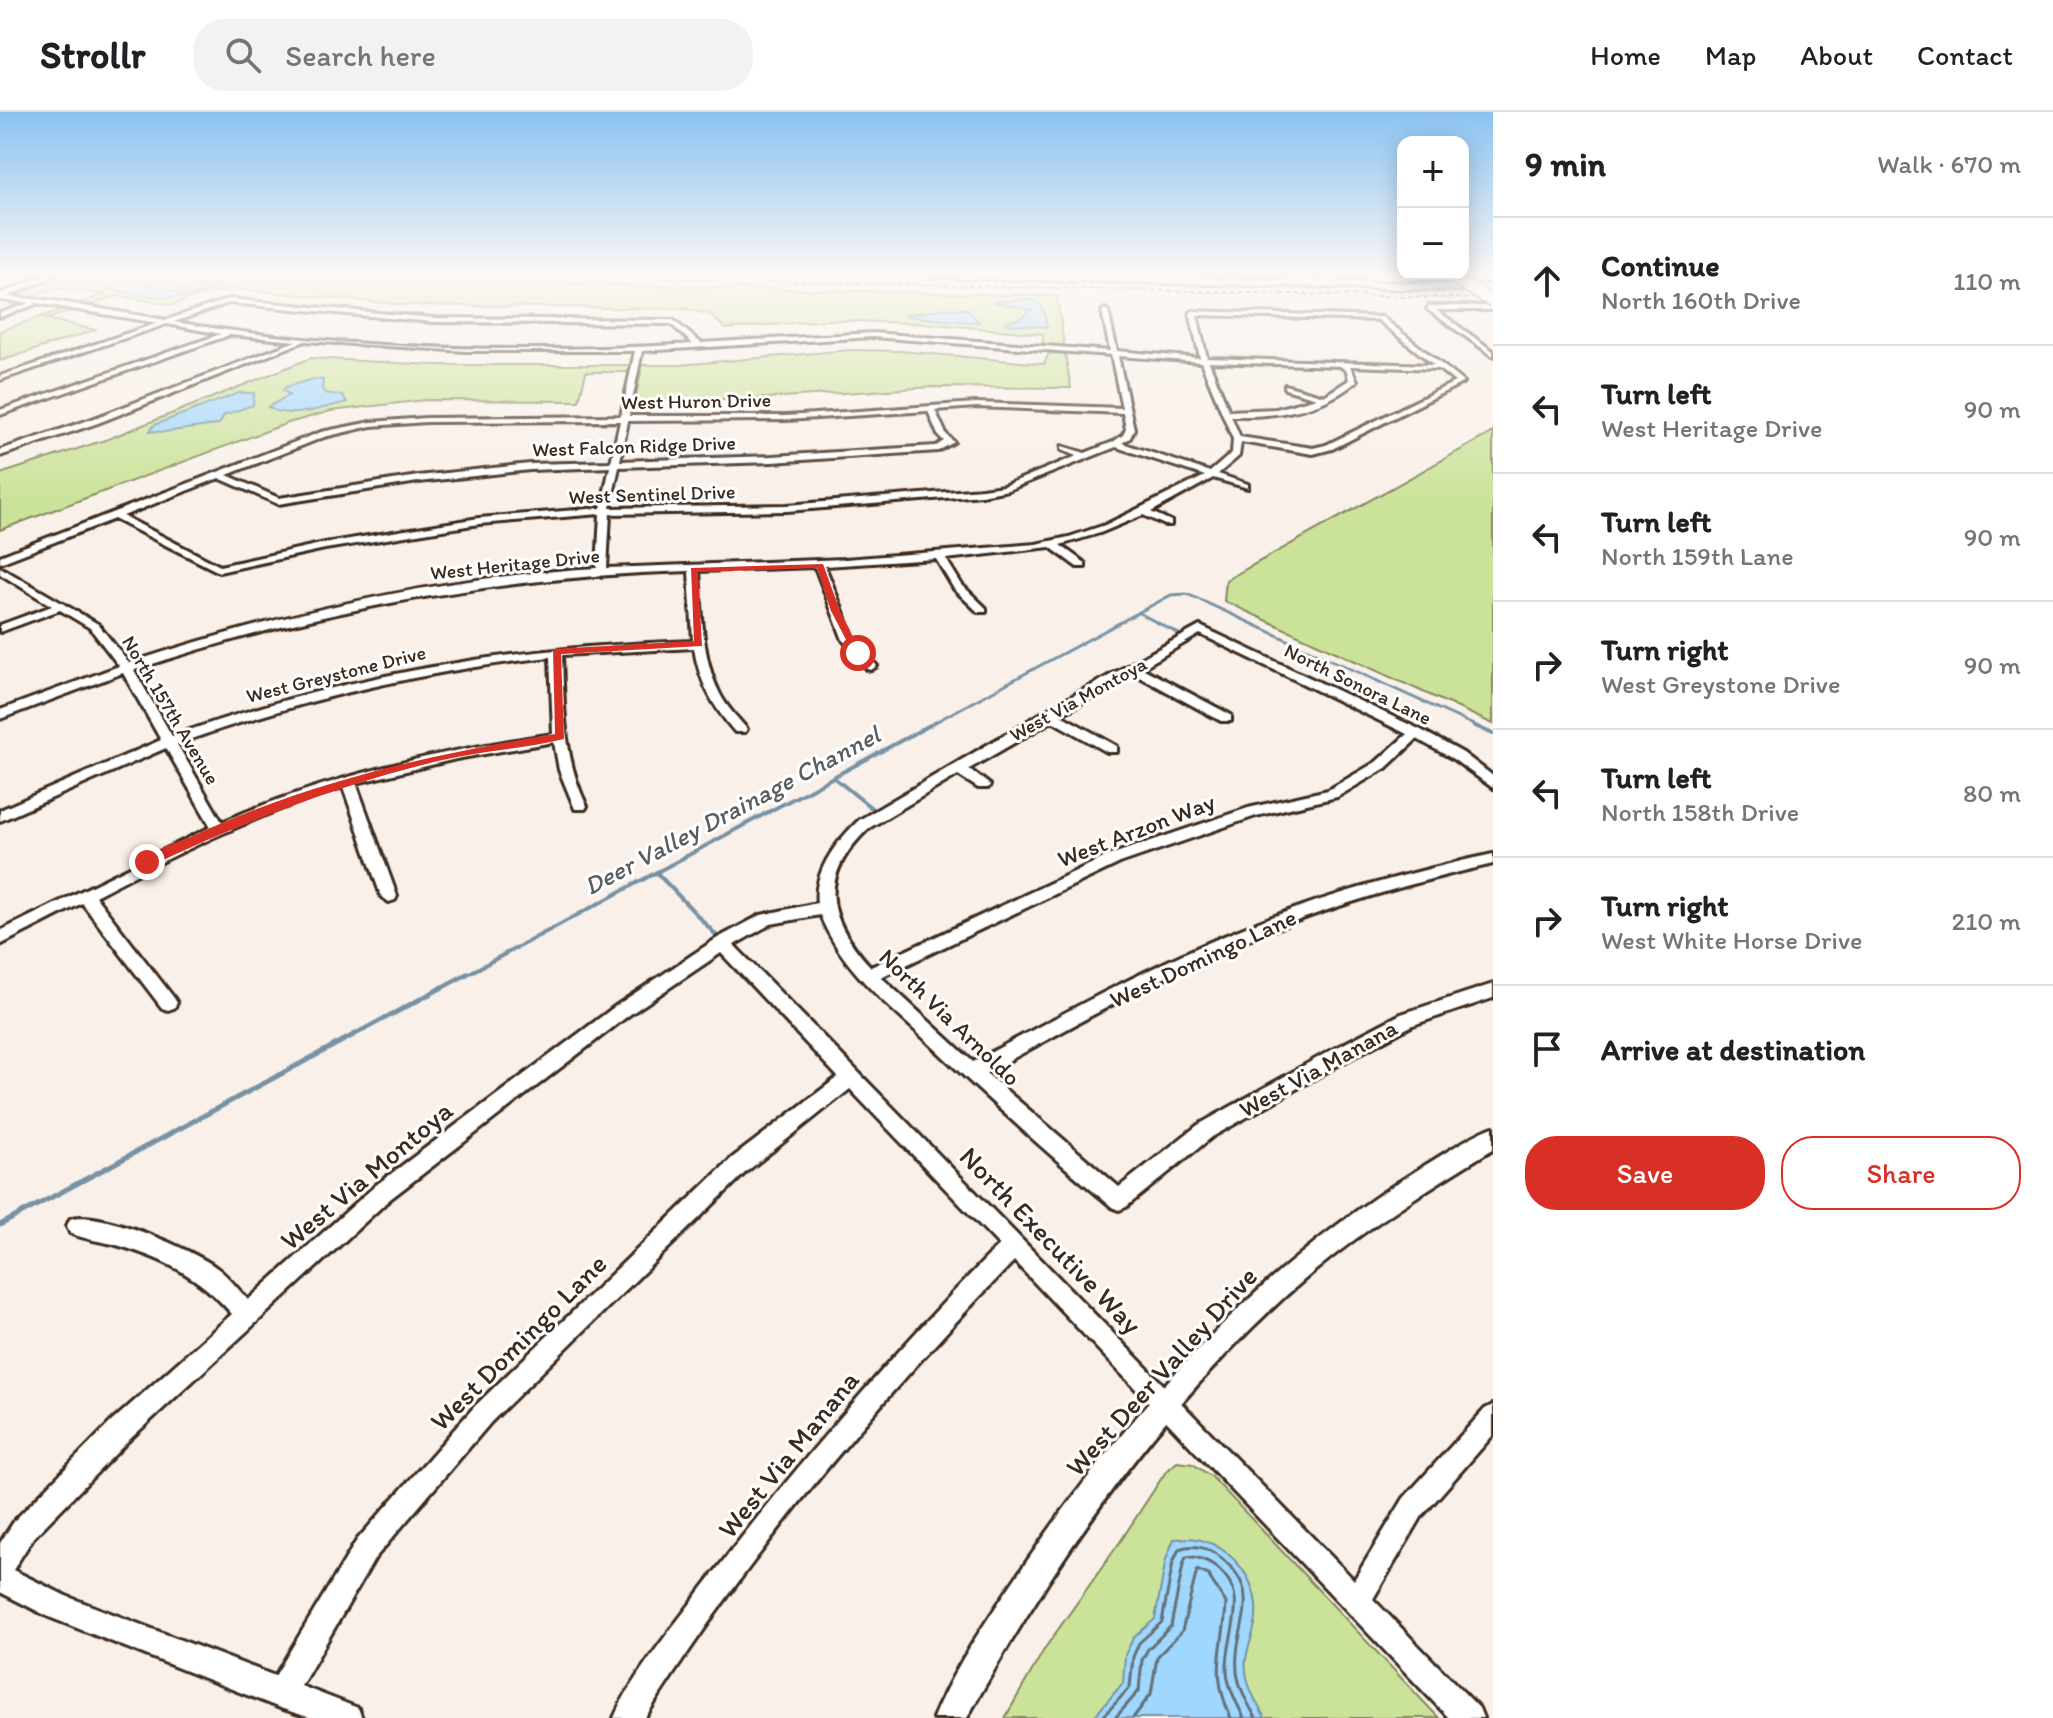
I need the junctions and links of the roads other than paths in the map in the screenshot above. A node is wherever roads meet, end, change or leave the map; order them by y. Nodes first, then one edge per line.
1 (89, 349) edge
2 (183, 349) edge
3 (282, 349) edge
4 (465, 349) edge
5 (639, 349) joint
6 (1048, 349) edge
7 (1111, 349) edge
8 (1201, 349) edge
9 (1420, 349) edge
10 (1112, 354) junction
11 (1204, 360) junction
12 (1342, 364) junction
13 (1443, 367) junction
14 (0, 378) edge
15 (1288, 387) dead end
16 (1321, 397) junction
17 (930, 407) junction
18 (1125, 411) junction
19 (0, 413) edge
20 (1225, 413) junction
21 (459, 421) junction
22 (624, 421) junction
23 (453, 431) dead end
24 (321, 435) junction
25 (1237, 439) junction
26 (337, 444) dead end
27 (1116, 444) junction
28 (1065, 448) dead end
29 (0, 453) edge
30 (1084, 456) junction
31 (616, 463) junction
32 (218, 474) junction
33 (1214, 476) junction
34 (1245, 486) dead end
35 (605, 511) junction
36 (1143, 512) junction
37 (114, 515) junction
38 (1168, 523) dead end
39 (1052, 544) junction
40 (939, 556) junction
41 (0, 560) edge
42 (1081, 565) dead end
43 (820, 566) junction
44 (0, 570) edge
45 (694, 570) junction
46 (602, 571) junction
47 (58, 607) junction
48 (982, 610) dead end
49 (0, 629) edge
50 (1200, 629) joint
51 (699, 644) junction
52 (556, 651) junction
53 (871, 666) dead end
54 (126, 667) junction
55 (1133, 668) junction
56 (1050, 714) junction
57 (0, 715) edge
58 (1226, 718) dead end
59 (740, 729) dead end
60 (1416, 733) junction
61 (560, 737) junction
62 (168, 742) junction
63 (1112, 749) dead end
64 (957, 768) junction
65 (348, 781) junction
66 (1493, 783) edge
67 (983, 785) dead end
68 (580, 806) dead end
69 (0, 816) edge
70 (219, 829) junction
71 (1493, 859) edge
72 (85, 895) junction
73 (389, 896) dead end
74 (825, 908) junction
75 (0, 939) edge
76 (722, 944) junction
77 (869, 975) junction
78 (1493, 991) edge
79 (168, 1003) dead end
80 (971, 1072) junction
81 (851, 1078) junction
82 (1493, 1137) edge
83 (1119, 1200) joint
84 (77, 1226) dead end
85 (1014, 1245) junction
86 (246, 1314) junction
87 (1167, 1403) junction
88 (1493, 1417) edge
89 (0, 1566) edge
90 (0, 1578) edge
91 (1357, 1600) junction
92 (280, 1694) junction
93 (348, 1718) edge
94 (628, 1718) edge
95 (949, 1718) edge
96 (1469, 1718) edge

1 - 14 street
2 - 19 street
3 - 29 street
4 - 5 street
5 - 22 street
6 - 10 street
7 - 10 street
8 - 11 street
9 - 13 street
10 - 11 street
10 - 18 street
11 - 12 street
11 - 20 street
12 - 13 street
12 - 16 street
13 - 25 street
15 - 16 street
16 - 20 street
17 - 18 street, West Huron Drive
17 - 22 street, West Huron Drive
17 - 31 street, West Falcon Ridge Drive
18 - 27 street
20 - 25 street
21 - 22 street, West Huron Drive
21 - 23 street
21 - 24 street, West Huron Drive
22 - 31 street
24 - 26 street
24 - 32 street, West Huron Drive
25 - 33 street, West Heritage Drive
27 - 30 street, West Sentinel Drive
27 - 33 street
28 - 30 street
30 - 35 street, West Sentinel Drive
31 - 32 street, West Falcon Ridge Drive
31 - 35 street
32 - 37 street, West Huron Drive
33 - 34 street
33 - 36 street, West Heritage Drive
35 - 37 street, West Sentinel Drive
35 - 46 street
36 - 38 street
36 - 39 street, West Heritage Drive
37 - 41 street, West Huron Drive
39 - 40 street, West Heritage Drive
39 - 42 street
40 - 43 street, West Heritage Drive
40 - 48 street
43 - 45 street, West Heritage Drive
43 - 53 street
44 - 47 street, North 157th Avenue
45 - 46 street, West Heritage Drive
45 - 51 street
46 - 54 street, West Heritage Drive
47 - 49 street
47 - 54 street, North 157th Avenue
50 - 55 street, West Via Montoya
50 - 60 street, North Sonora Lane
51 - 52 street, West Greystone Drive
51 - 59 street
52 - 61 street
52 - 62 street, West Greystone Drive
54 - 57 street, West Heritage Drive
54 - 62 street, North 157th Avenue
55 - 56 street, West Via Montoya
55 - 58 street
56 - 63 street
56 - 64 street, West Via Montoya
60 - 66 street, North Sonora Lane
60 - 77 street, West Arzon Way
61 - 65 street
61 - 68 street
62 - 69 street, West Greystone Drive
62 - 70 street, North 157th Avenue
64 - 67 street
64 - 74 street, West Via Montoya
65 - 70 street
65 - 73 street
70 - 72 street
71 - 80 street, West Domingo Lane
72 - 75 street
72 - 79 street
74 - 76 street, West Via Montoya
74 - 77 street, North Via Arnoldo
76 - 81 street, North Executive Way
76 - 86 street, West Via Montoya
77 - 80 street, North Via Arnoldo
78 - 83 street, West Via Manana
80 - 83 street, North Via Arnoldo
81 - 85 street, North Executive Way
81 - 92 street, West Domingo Lane
82 - 87 street, West Deer Valley Drive
84 - 86 street
85 - 87 street, North Executive Way
85 - 94 street, West Via Manana
86 - 89 street, West Via Montoya
87 - 91 street, North Executive Way
87 - 95 street, West Deer Valley Drive
88 - 91 street
90 - 92 street
91 - 96 street, North Executive Way
92 - 93 street

